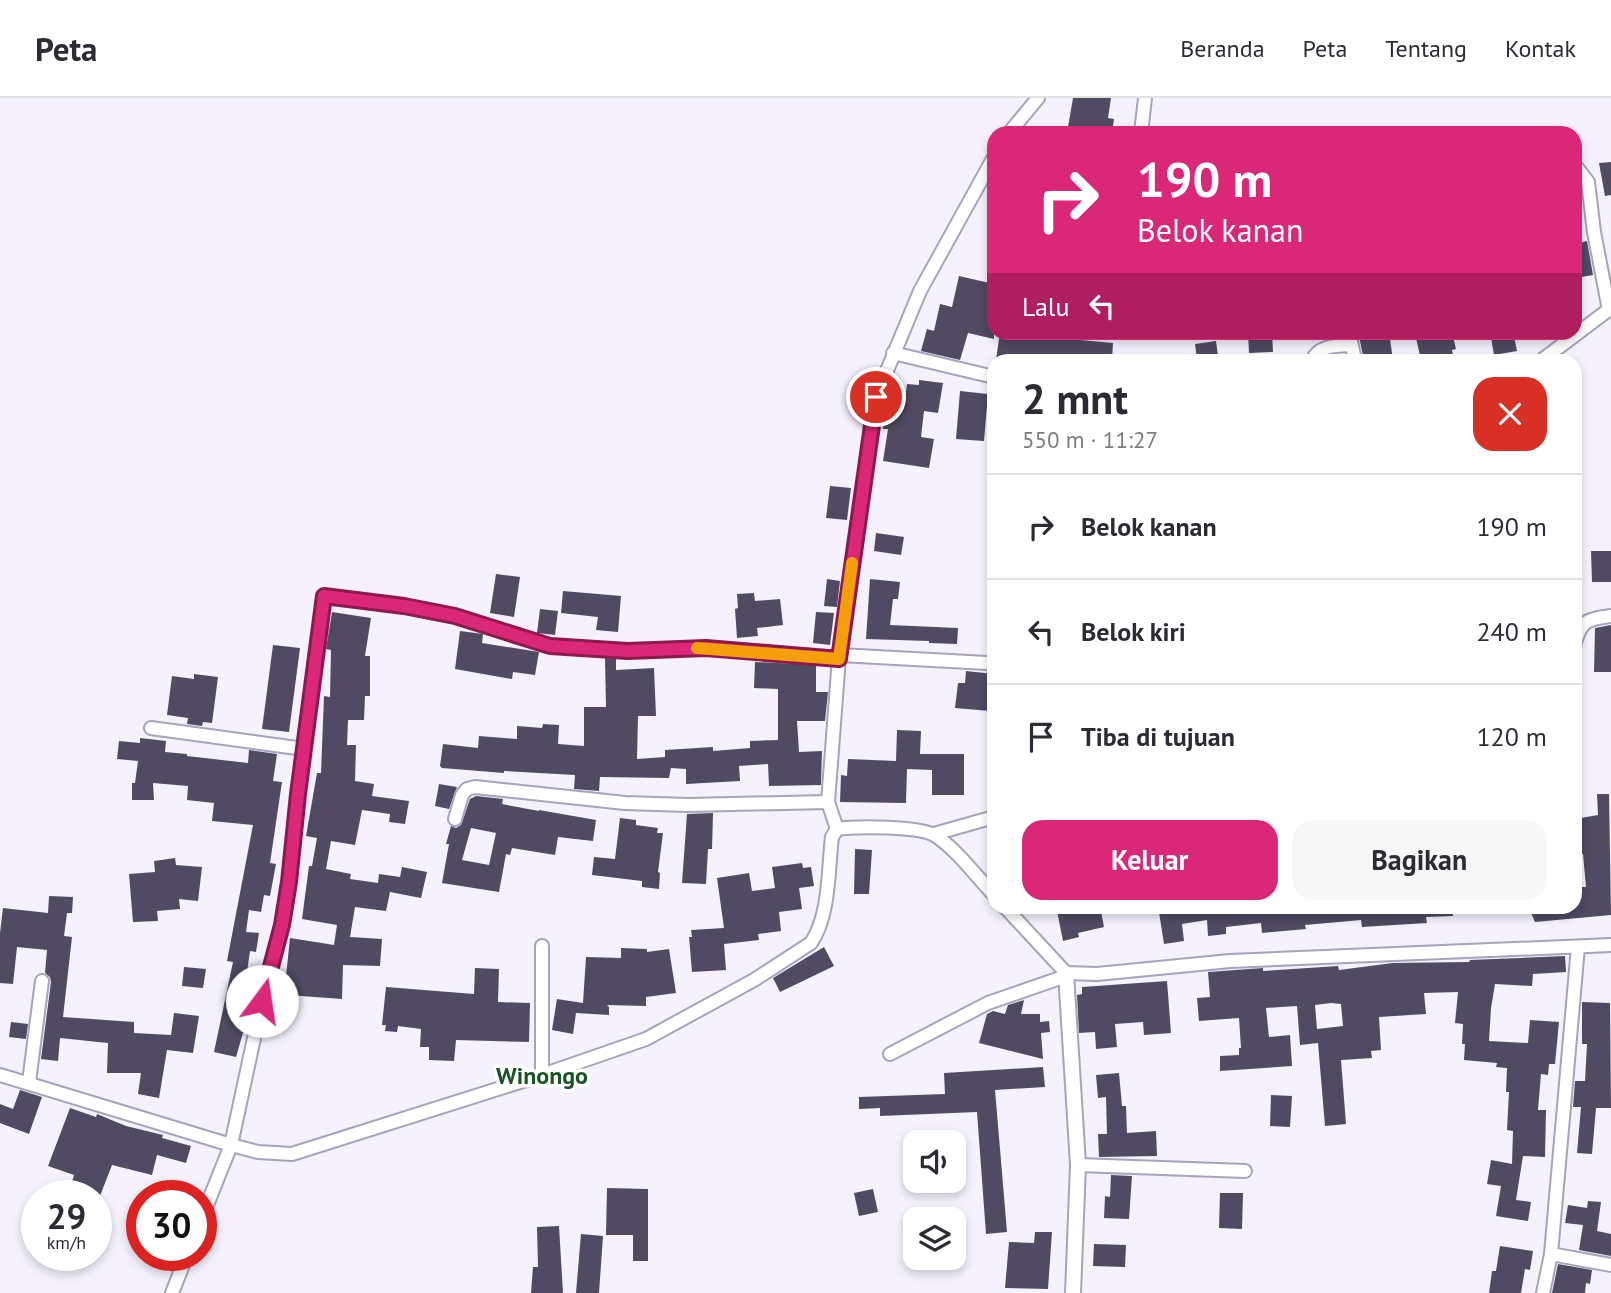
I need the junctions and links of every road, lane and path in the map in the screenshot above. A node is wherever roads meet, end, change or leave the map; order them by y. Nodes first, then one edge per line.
1 (1038, 98) edge
2 (1145, 98) edge
3 (1015, 126) edge
4 (1142, 126) edge
5 (987, 170) edge
6 (1582, 174) edge
7 (1610, 309) edge
8 (1582, 330) edge
9 (1347, 340) edge
10 (1569, 340) edge
11 (893, 353) junction
12 (1315, 354) edge
13 (1550, 354) edge
14 (987, 375) edge
15 (1611, 616) edge
16 (1582, 626) edge
17 (840, 657) junction
18 (987, 665) edge
19 (151, 728) dead end
20 (304, 749) junction
21 (828, 802) junction
22 (455, 819) dead end
23 (987, 819) edge
24 (837, 829) junction
25 (934, 834) junction
26 (987, 887) edge
27 (1011, 914) edge
28 (1611, 945) edge
29 (542, 946) dead end
30 (1578, 947) junction
31 (1066, 974) junction
32 (42, 981) dead end
33 (890, 1054) dead end
34 (0, 1075) edge
35 (541, 1075) junction
36 (29, 1082) junction
37 (231, 1146) junction
38 (1078, 1165) junction
39 (1245, 1171) dead end
40 (217, 1181) edge
41 (1551, 1254) junction
42 (1611, 1265) edge
43 (181, 1271) edge
44 (172, 1293) edge
45 (1073, 1293) edge
46 (1543, 1293) edge

1 - 3 street
2 - 4 street
5 - 11 street
6 - 7 street
7 - 8 street
9 - 12 street
10 - 13 street
11 - 14 street
11 - 17 street
15 - 16 street
17 - 18 street
17 - 20 street
17 - 21 street
19 - 20 street
20 - 37 street
21 - 22 street
21 - 24 street
23 - 25 street
24 - 25 street
24 - 35 street
25 - 26 street
27 - 31 street
28 - 30 street
29 - 35 street
30 - 31 street
30 - 41 street
31 - 33 street
31 - 38 street
32 - 36 street
34 - 36 street
35 - 37 street
36 - 37 street
37 - 40 street
38 - 39 street
38 - 45 street
41 - 42 street
41 - 46 street
43 - 44 street

